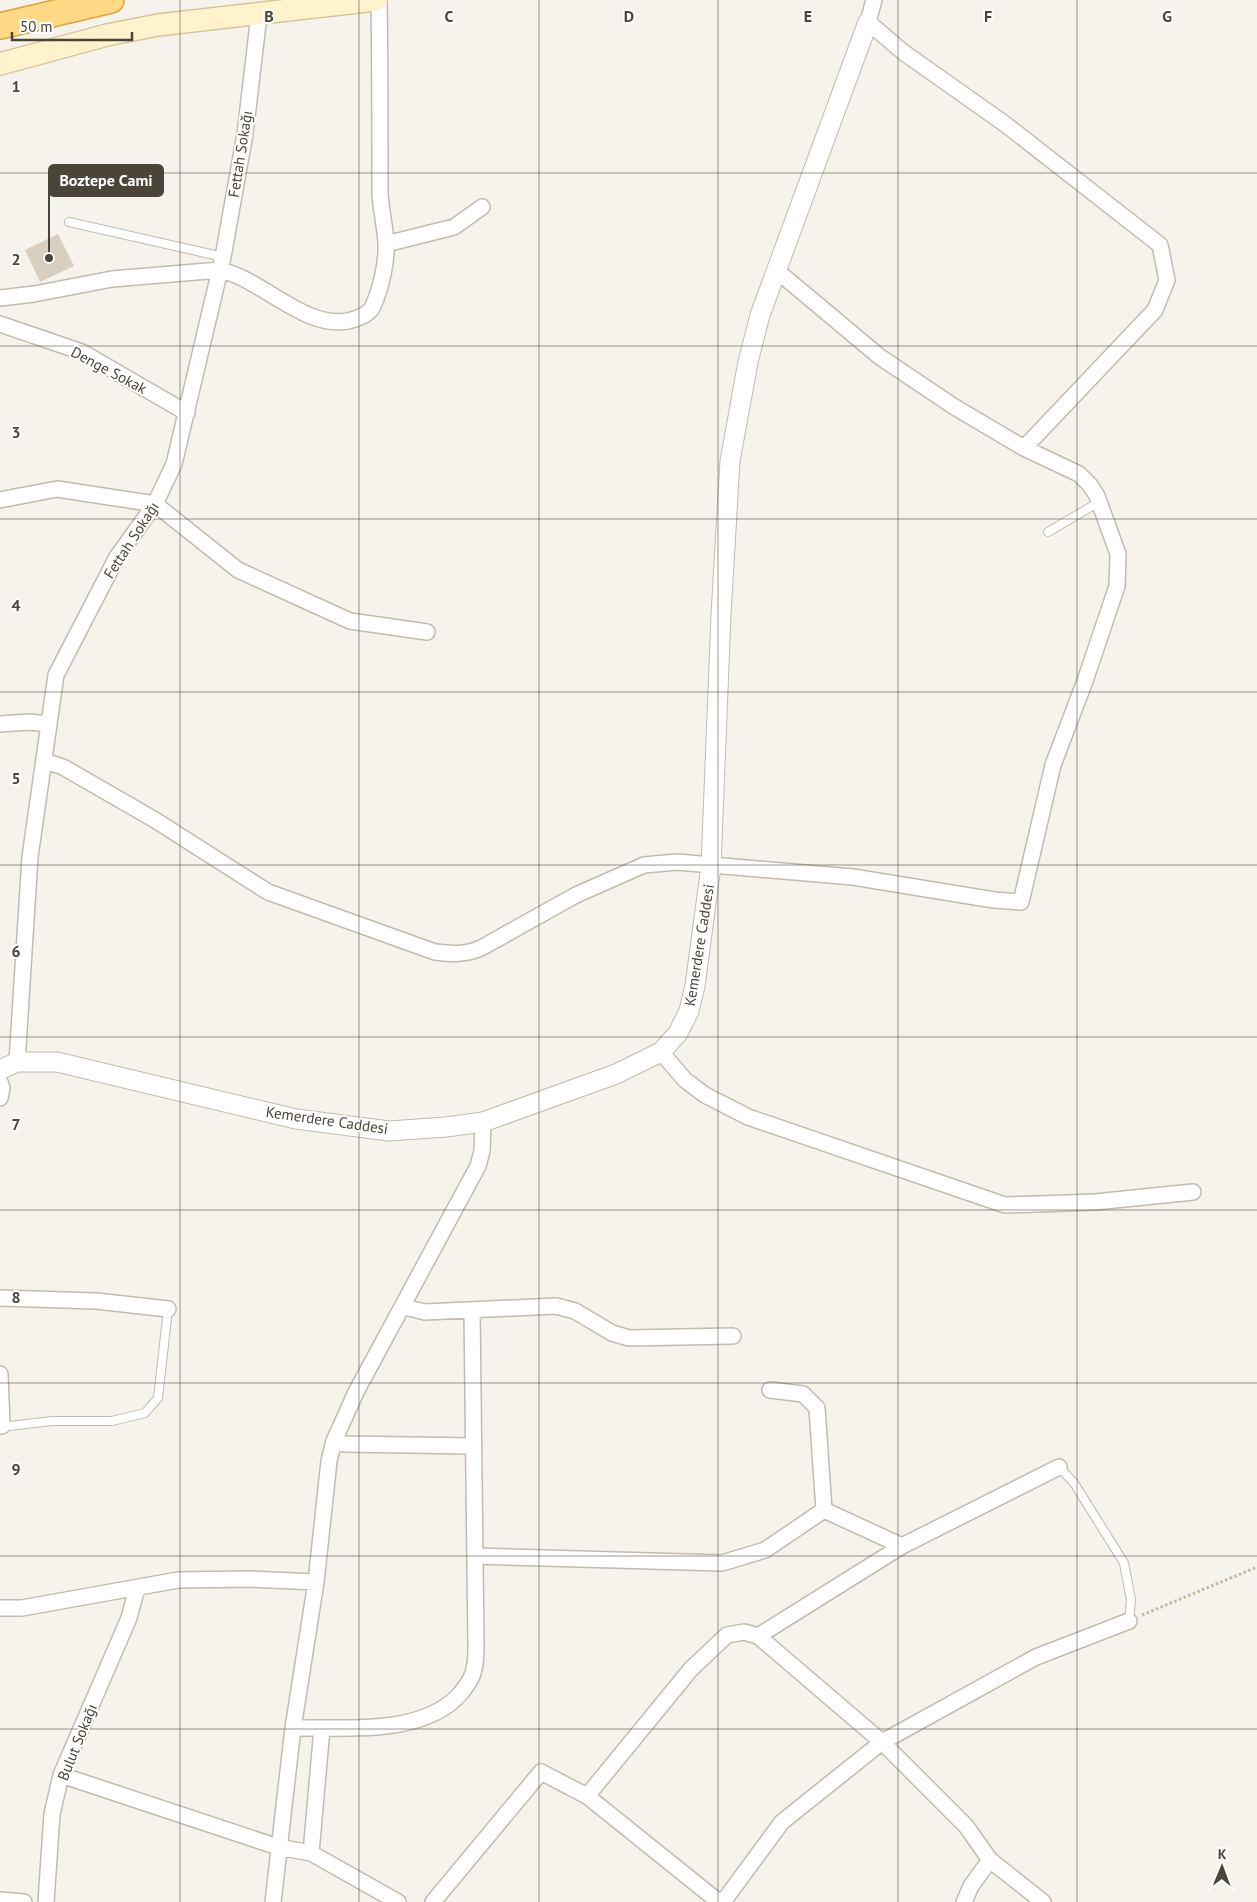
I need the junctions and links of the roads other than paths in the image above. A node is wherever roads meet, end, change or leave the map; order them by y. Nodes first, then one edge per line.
1 (378, 0) edge
2 (874, 0) edge
3 (100, 2) edge
4 (0, 14) edge
5 (259, 15) junction
6 (868, 22) junction
7 (0, 26) edge
8 (0, 64) edge
9 (482, 207) dead end
10 (68, 222) dead end
11 (386, 244) junction
12 (222, 264) junction
13 (776, 270) junction
14 (0, 298) edge
15 (0, 324) edge
16 (186, 413) junction
17 (1024, 448) junction
18 (0, 500) edge
19 (1099, 502) junction
20 (155, 504) junction
21 (1048, 532) dead end
22 (427, 632) dead end
23 (0, 724) edge
24 (50, 724) junction
25 (45, 761) junction
26 (711, 866) junction
27 (661, 1052) junction
28 (17, 1062) junction
29 (0, 1070) edge
30 (0, 1082) edge
31 (0, 1098) edge
32 (483, 1122) junction
33 (1193, 1192) dead end
34 (0, 1298) edge
35 (404, 1306) junction
36 (168, 1309) joint
37 (472, 1310) junction
38 (733, 1336) dead end
39 (0, 1374) edge
40 (770, 1390) dead end
41 (1, 1427) edge
42 (334, 1441) junction
43 (473, 1446) junction
44 (1059, 1467) joint
45 (824, 1510) junction
46 (902, 1546) junction
47 (475, 1556) junction
48 (316, 1582) junction
49 (137, 1588) junction
50 (0, 1608) edge
51 (22, 1608) junction
52 (0, 1615) edge
53 (1129, 1621) joint
54 (758, 1636) junction
55 (293, 1728) junction
56 (322, 1728) junction
57 (882, 1742) junction
58 (61, 1775) junction
59 (587, 1796) junction
60 (278, 1847) junction
61 (311, 1852) junction
62 (990, 1860) junction
63 (0, 1900) edge
64 (24, 1902) edge
65 (46, 1902) edge
66 (273, 1902) edge
67 (398, 1902) edge
68 (433, 1902) edge
69 (721, 1902) edge
70 (964, 1902) edge
71 (1043, 1902) edge

1 - 5 main road
1 - 11 street
2 - 6 street
3 - 4 highway
3 - 7 highway
5 - 8 main road
5 - 12 street, Fettah Sokağı
6 - 13 street, Kemerdere Caddesi
6 - 17 street
9 - 11 street
10 - 12 lane
11 - 12 street
12 - 14 street
12 - 16 street, Fettah Sokağı
13 - 17 street
13 - 26 street, Kemerdere Caddesi
15 - 16 street, Denge Sokak
16 - 20 street, Fettah Sokağı
17 - 19 street
18 - 20 street
19 - 21 lane
19 - 26 street
20 - 22 street
20 - 24 street, Fettah Sokağı
23 - 24 street
24 - 25 street, Fettah Sokağı
25 - 26 street
25 - 28 street, Fettah Sokağı
26 - 27 street, Kemerdere Caddesi
27 - 32 street, Kemerdere Caddesi
27 - 33 street
28 - 29 street, Kemerdere Caddesi
28 - 32 street, Kemerdere Caddesi
30 - 31 street
32 - 35 street
34 - 36 street
35 - 37 street
35 - 42 street
36 - 41 lane
37 - 38 street
37 - 43 street
39 - 41 street
40 - 45 street
42 - 43 street
42 - 48 street
43 - 47 street
44 - 46 street
44 - 53 lane
45 - 46 street
45 - 47 street
46 - 54 street
47 - 56 street
48 - 49 street
48 - 55 street
49 - 51 street
49 - 58 street, Bulut Sokağı
50 - 51 street
51 - 52 street
53 - 57 street
54 - 57 street
54 - 59 street
55 - 56 street
55 - 60 street
56 - 61 street
57 - 62 street
57 - 69 street
58 - 60 street
58 - 65 street, Bulut Sokağı
59 - 68 street
59 - 69 street
60 - 61 street
60 - 66 street
61 - 67 street
62 - 70 street
62 - 71 street
63 - 64 street

